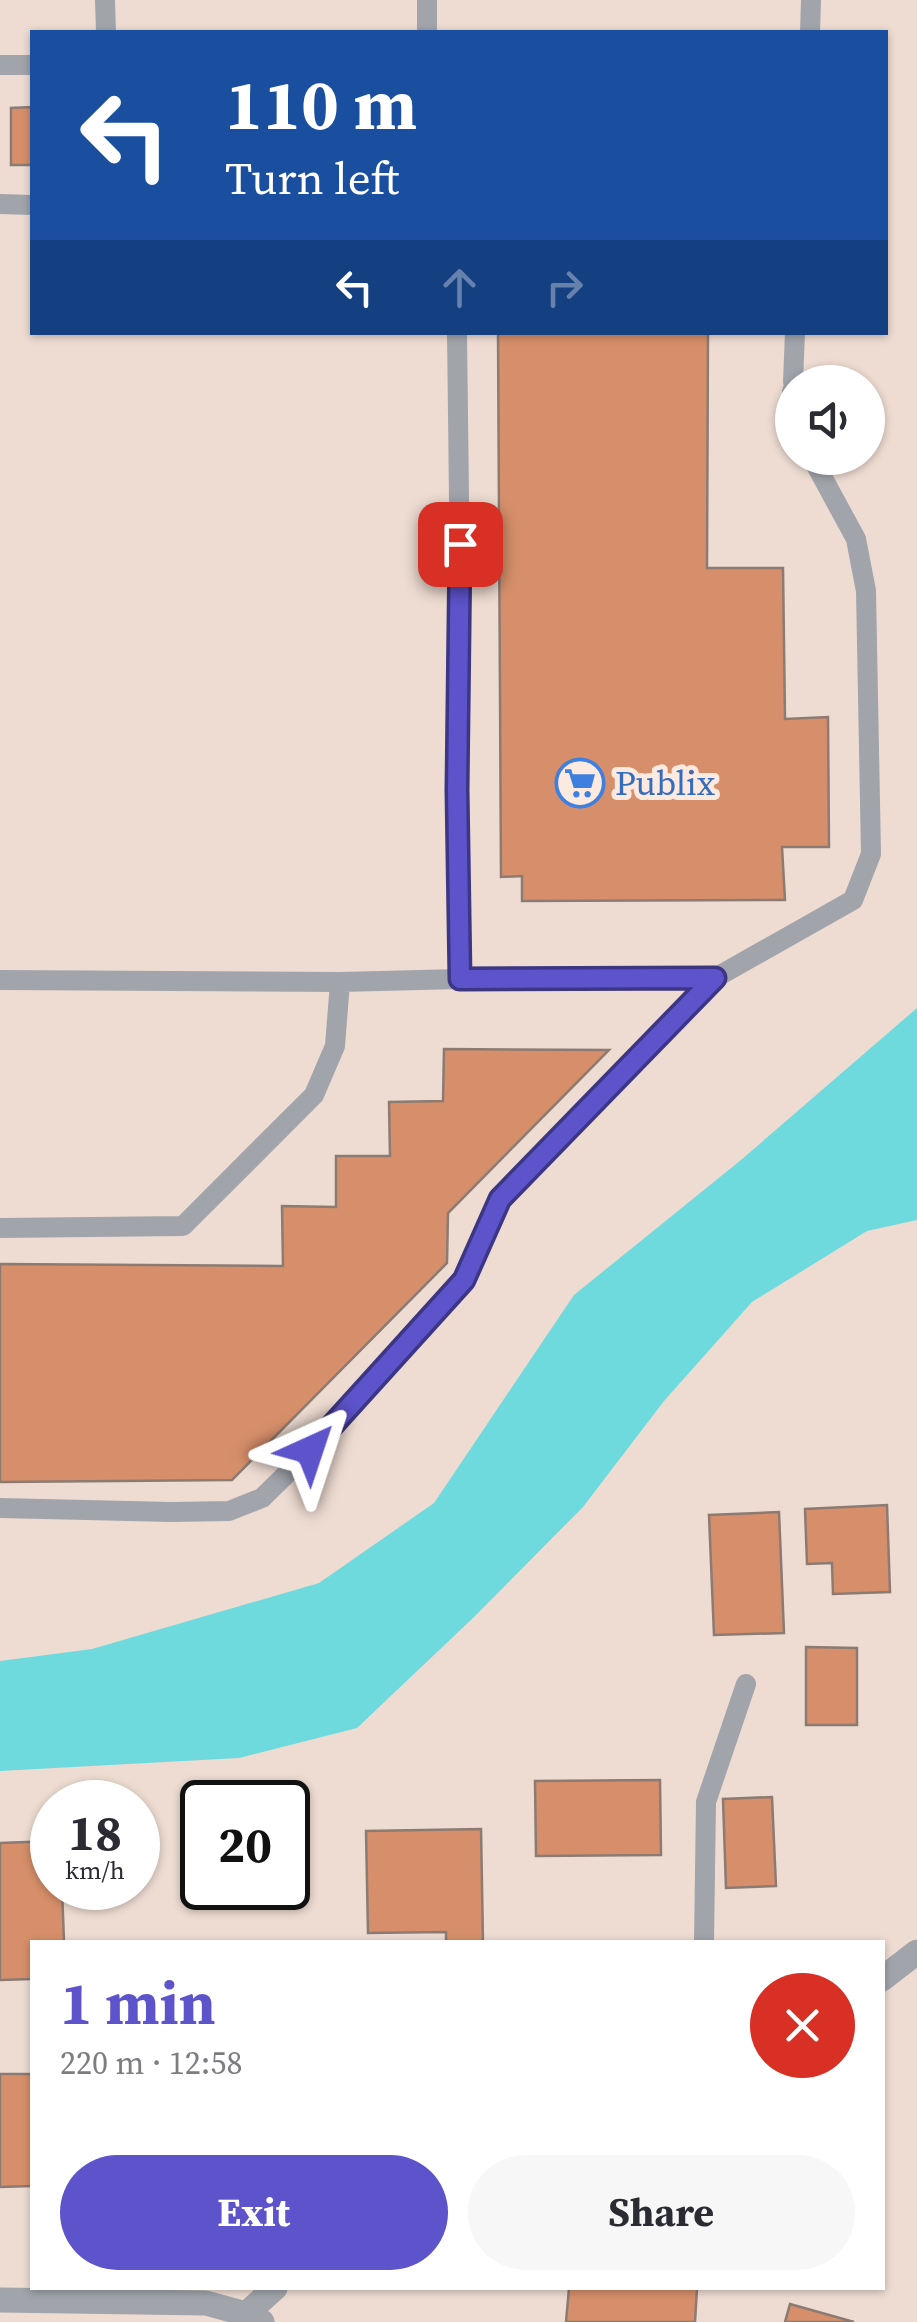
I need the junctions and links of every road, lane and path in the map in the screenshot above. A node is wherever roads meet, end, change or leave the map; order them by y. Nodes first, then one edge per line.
1 (104, 0) edge
2 (426, 0) edge
3 (811, 0) edge
4 (106, 30) edge
5 (427, 30) edge
6 (810, 30) edge
7 (0, 65) edge
8 (30, 65) edge
9 (0, 204) edge
10 (30, 205) edge
11 (458, 335) edge
12 (796, 335) edge
13 (794, 365) edge
14 (821, 475) edge
15 (715, 978) junction
16 (460, 979) junction
17 (0, 980) edge
18 (340, 982) junction
19 (0, 1228) edge
20 (0, 1508) edge
21 (746, 1684) dead end
22 (704, 1940) edge
23 (917, 1952) edge
24 (885, 1977) edge
25 (275, 2290) edge
26 (0, 2300) edge
27 (254, 2318) edge

1 - 4 lane
2 - 5 lane
3 - 6 lane
7 - 8 lane
9 - 10 lane
11 - 16 lane
12 - 13 lane
14 - 15 lane
15 - 16 lane
15 - 20 lane
16 - 18 lane
17 - 18 lane
18 - 19 lane
21 - 22 lane
23 - 24 street
25 - 27 street
26 - 27 street

